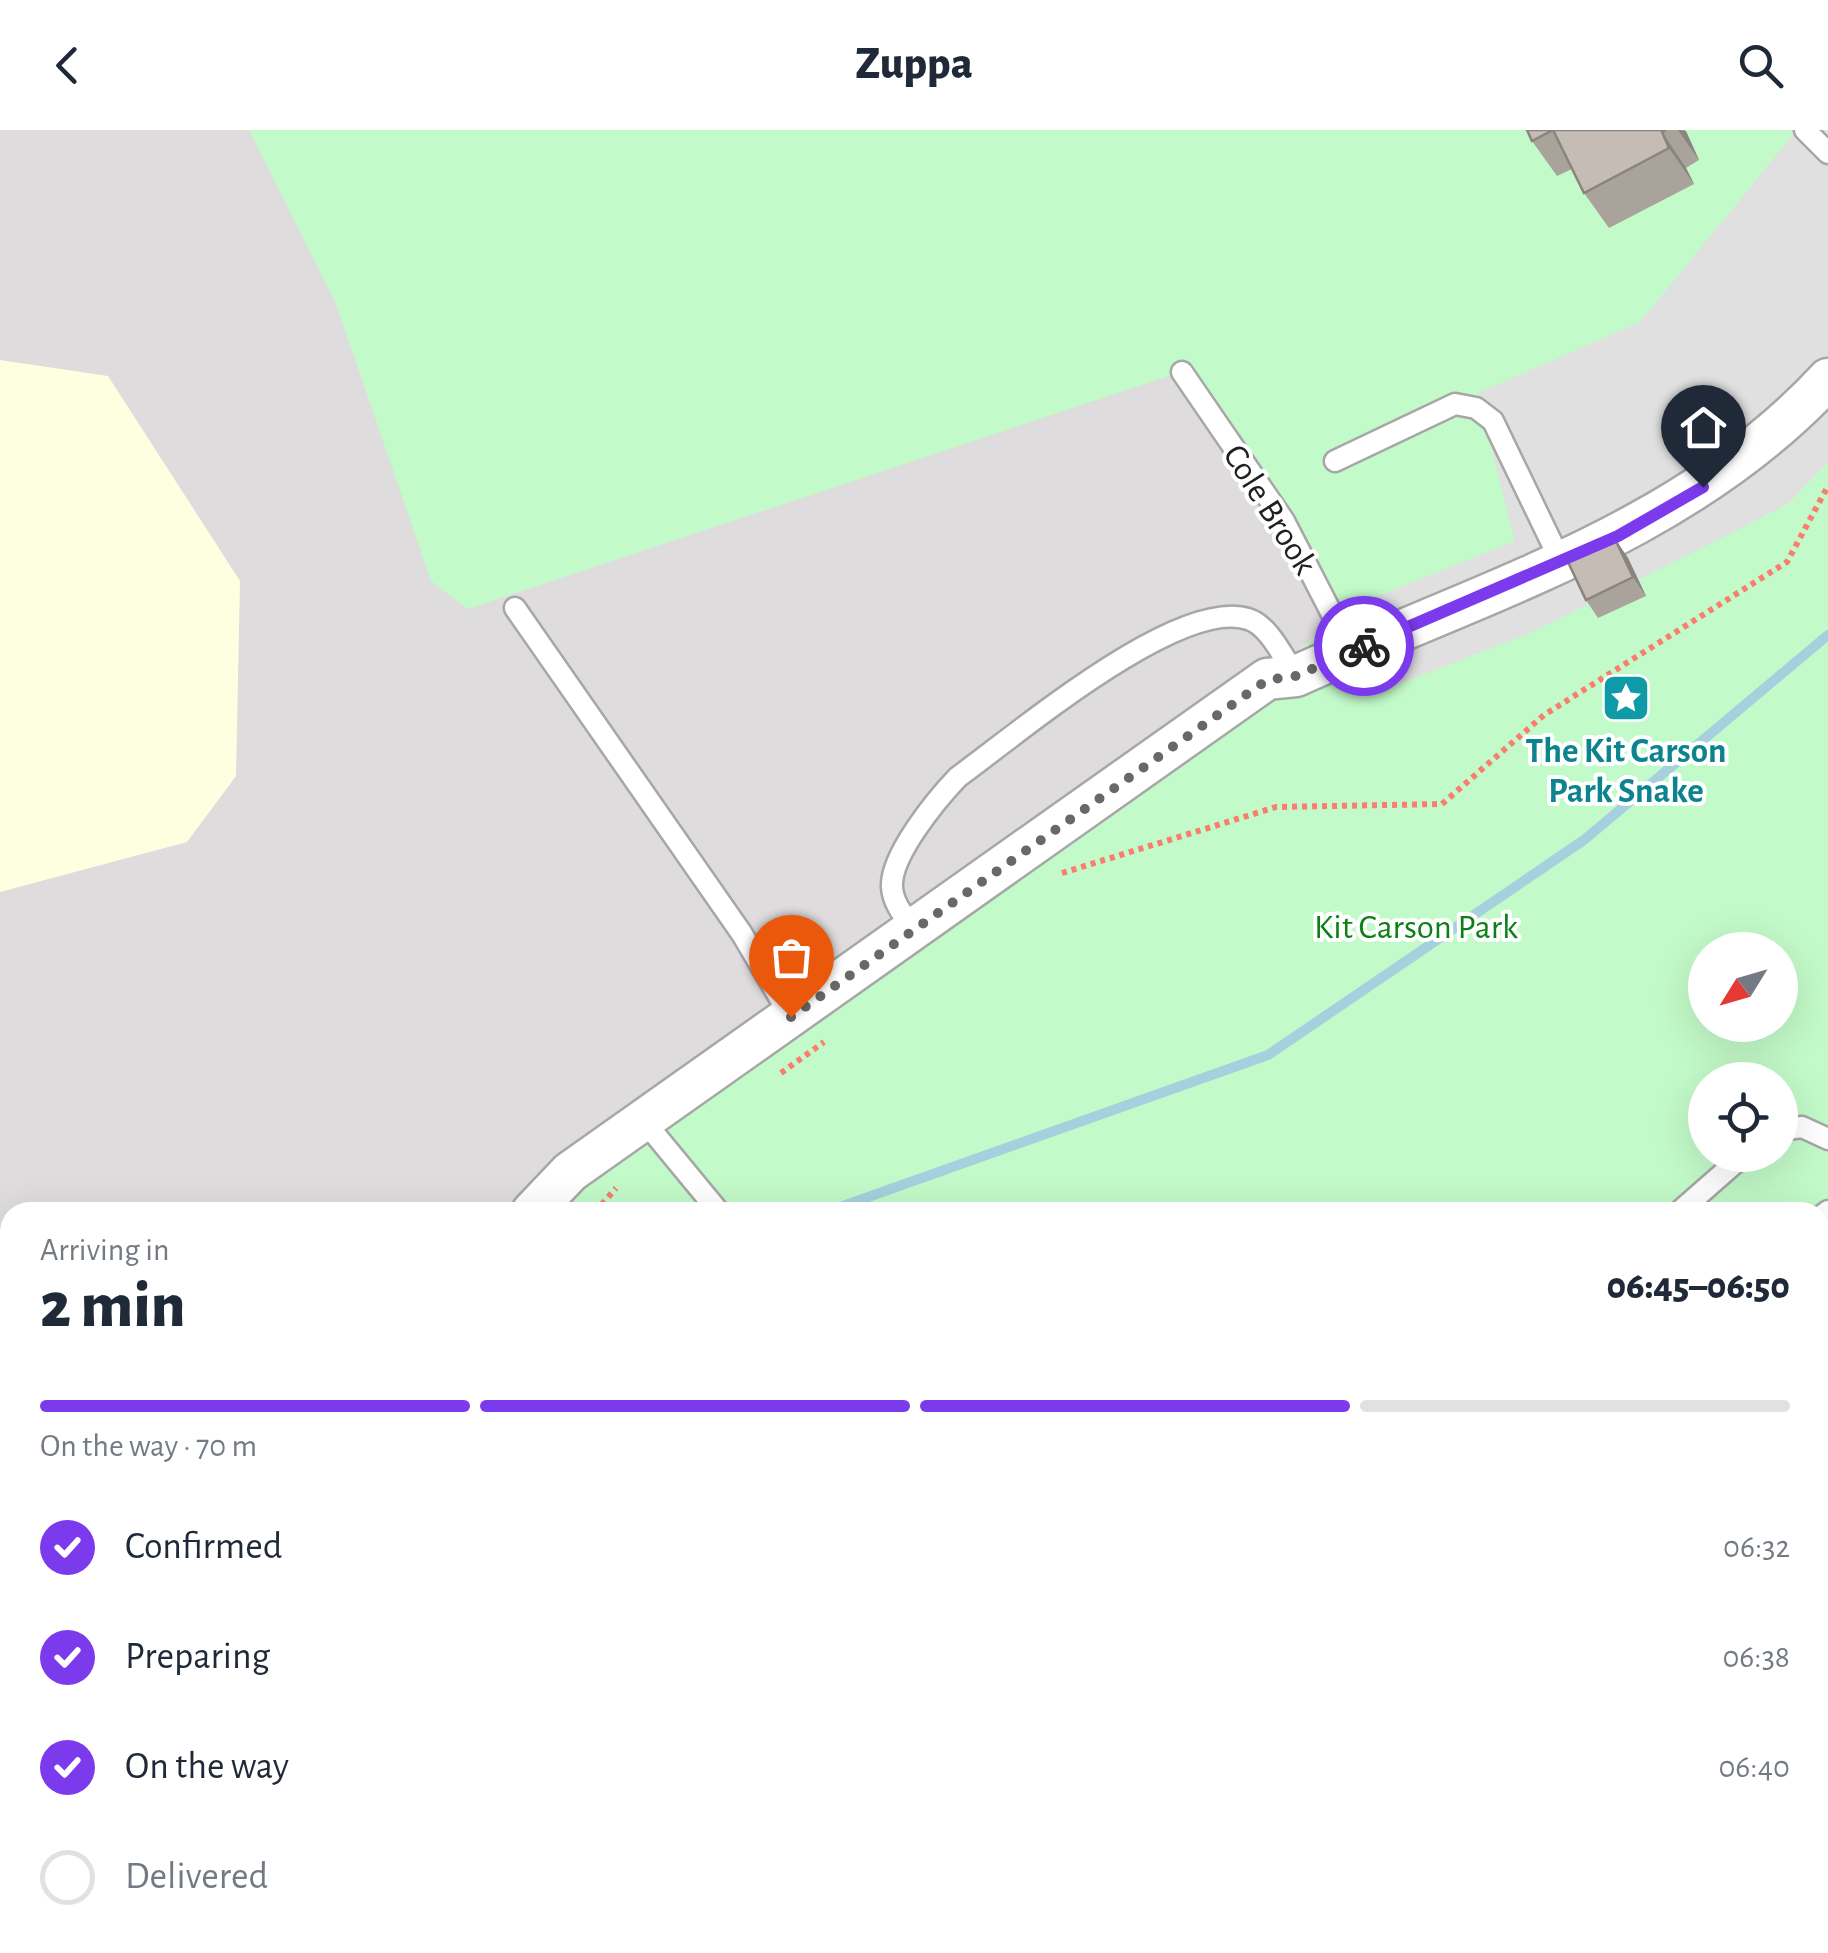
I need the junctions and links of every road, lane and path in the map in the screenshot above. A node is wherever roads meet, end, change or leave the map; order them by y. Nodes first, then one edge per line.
1 (1805, 130) edge
2 (1828, 153) edge
3 (1182, 372) dead end
4 (1828, 379) edge
5 (1335, 462) dead end
6 (1828, 486) edge
7 (1561, 562) junction
8 (516, 608) dead end
9 (1352, 651) junction
10 (1296, 676) junction
11 (1054, 875) dead end
12 (914, 930) junction
13 (791, 1017) junction
14 (826, 1041) dead end
15 (779, 1074) dead end
16 (644, 1121) junction
17 (1798, 1128) edge
18 (1828, 1139) edge
19 (1725, 1172) edge
20 (620, 1184) dead end
21 (542, 1202) edge
22 (603, 1202) edge
23 (710, 1202) edge
24 (1691, 1202) edge

1 - 2 lane
3 - 9 lane, Cole Brook
4 - 7 street
5 - 7 lane
6 - 11 path
7 - 9 street
8 - 13 lane
9 - 10 street
10 - 12 street
10 - 12 lane
12 - 13 street
13 - 16 street
14 - 15 path
16 - 21 street
16 - 23 lane
17 - 18 lane
19 - 24 lane
20 - 22 path

